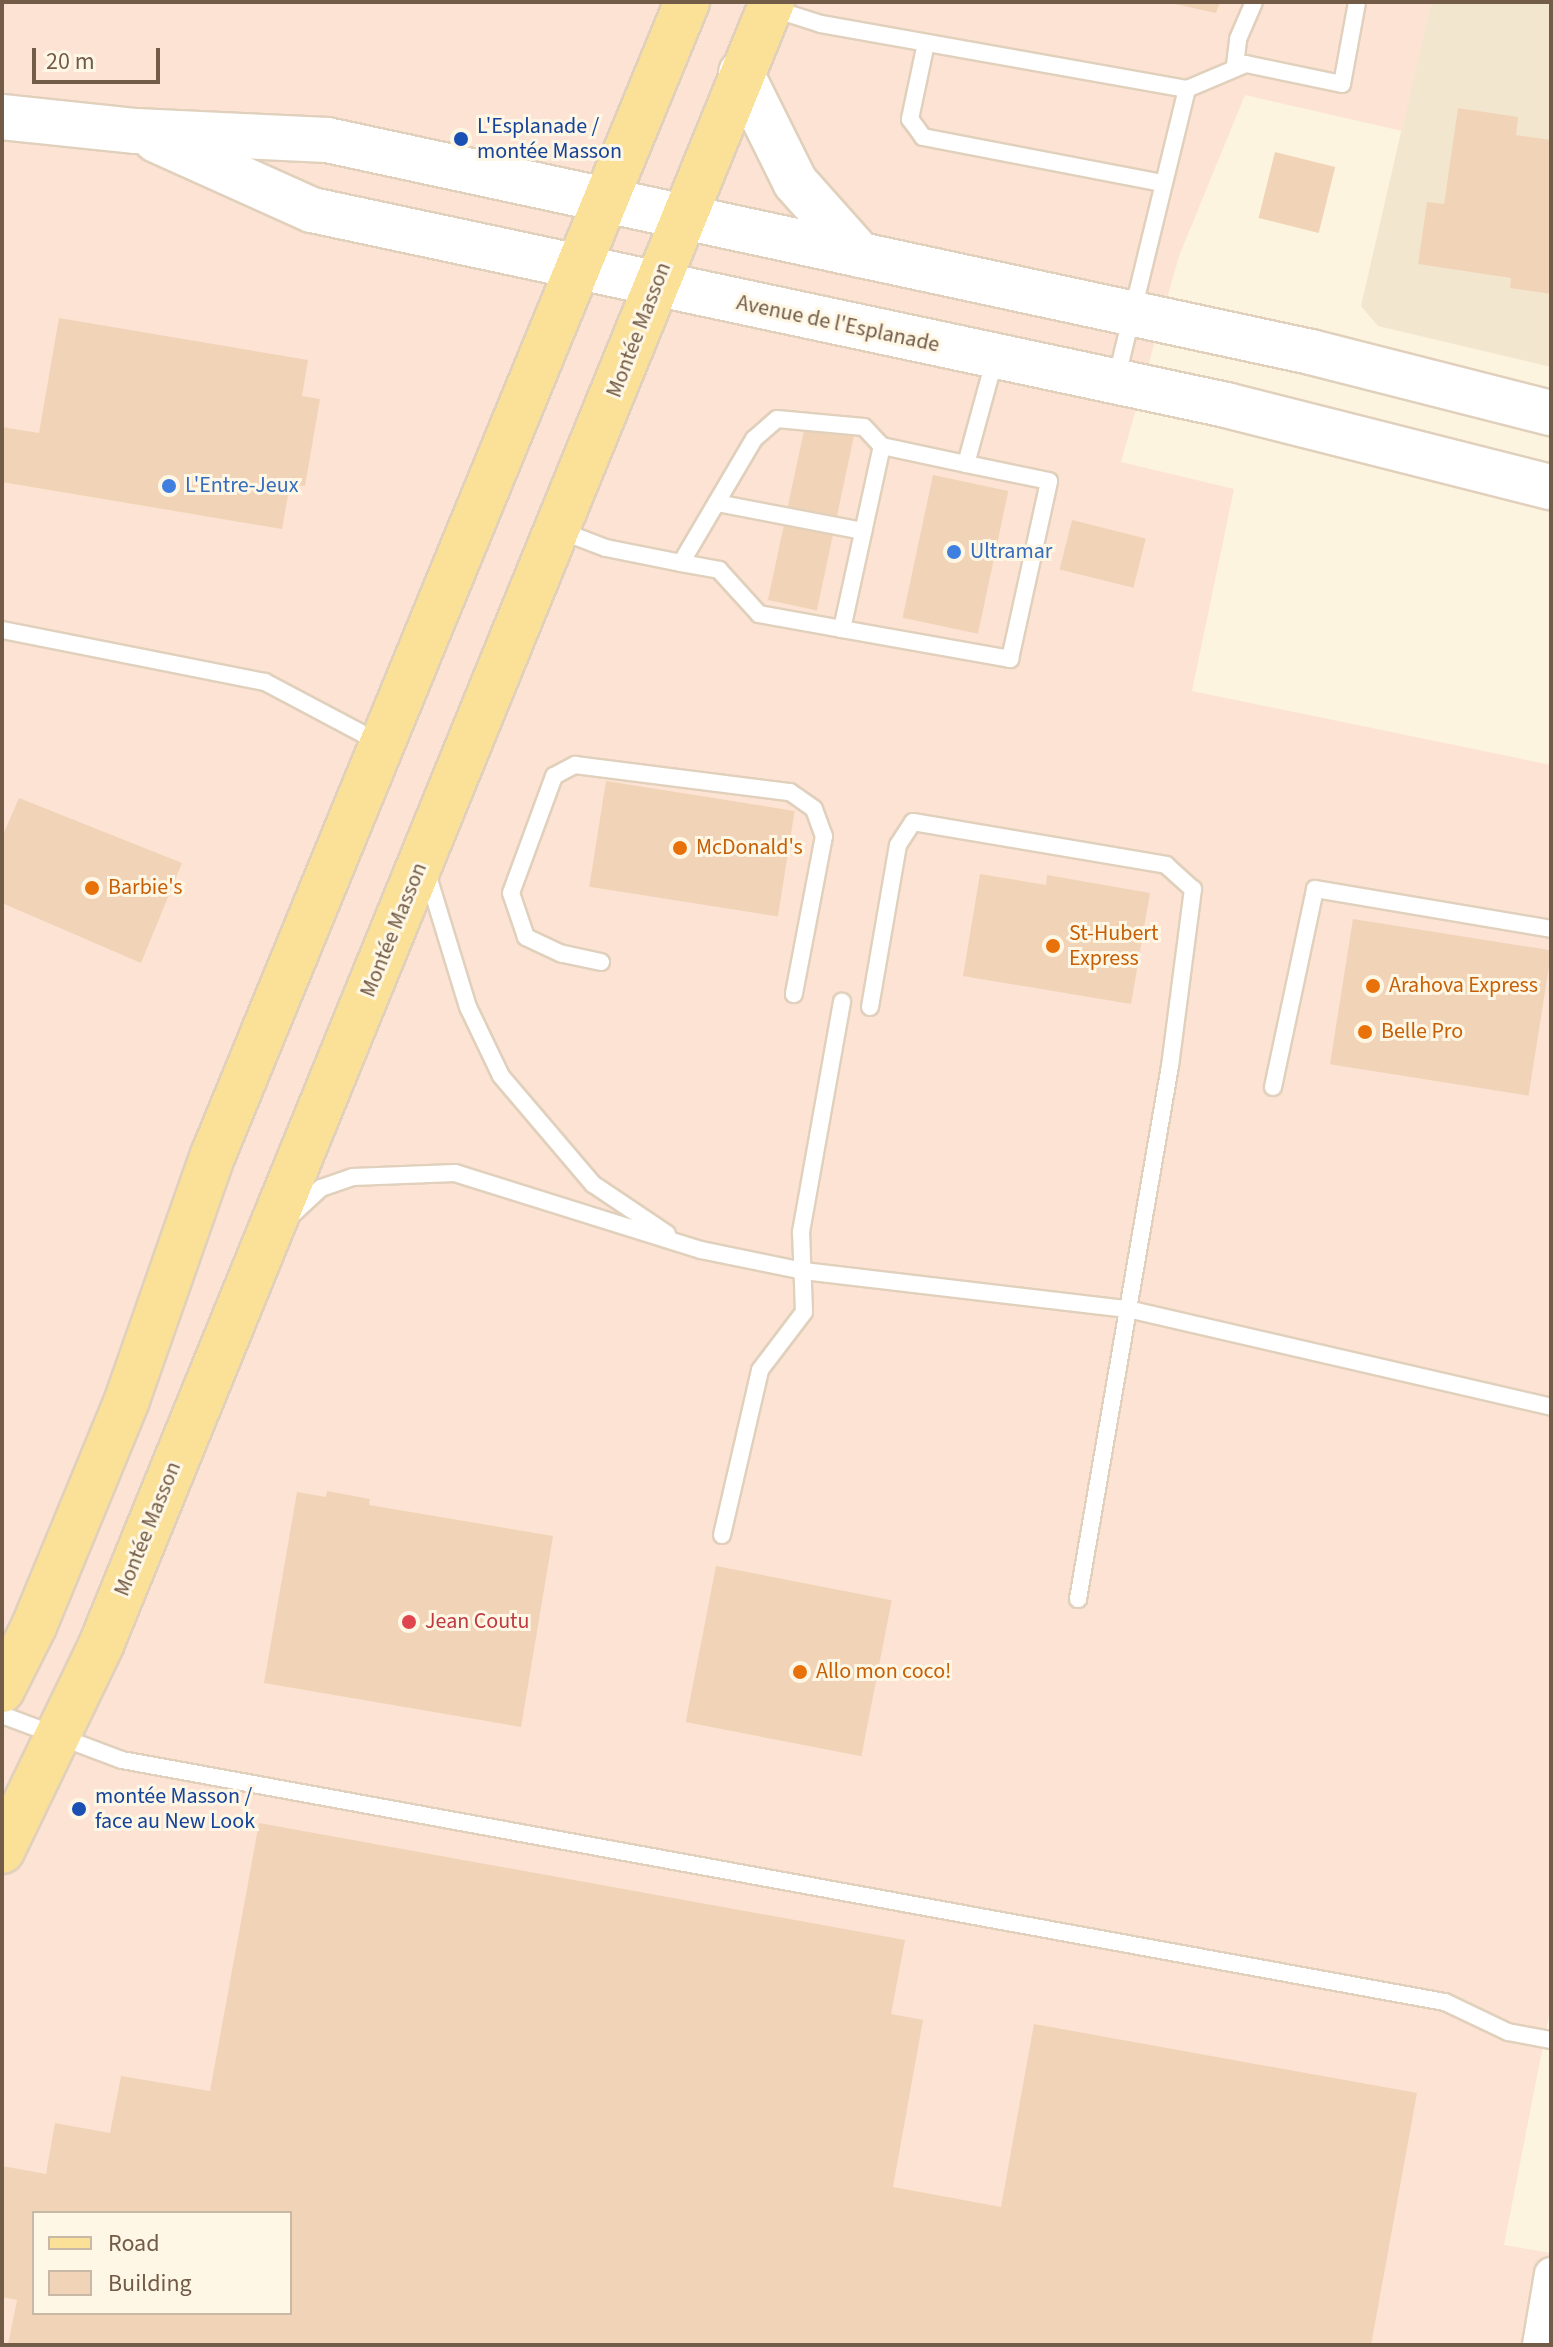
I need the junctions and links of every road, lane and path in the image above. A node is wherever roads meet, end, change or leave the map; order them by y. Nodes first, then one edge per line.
1 (687, 2) edge
2 (1254, 2) edge
3 (1357, 2) edge
4 (770, 4) edge
5 (926, 43) junction
6 (1235, 65) junction
7 (741, 73) junction
8 (1187, 89) junction
9 (3, 123) edge
10 (136, 131) junction
11 (1163, 183) junction
12 (607, 200) junction
13 (683, 218) junction
14 (860, 255) junction
15 (579, 268) junction
16 (656, 285) junction
17 (1130, 313) junction
18 (995, 358) junction
19 (1116, 382) junction
20 (1551, 413) edge
21 (882, 446) junction
22 (966, 464) junction
23 (1551, 487) edge
24 (717, 503) junction
25 (558, 529) junction
26 (863, 531) junction
27 (681, 563) junction
28 (842, 629) junction
29 (2, 630) edge
30 (384, 745) junction
31 (423, 856) junction
32 (1551, 929) edge
33 (601, 962) dead end
34 (794, 994) dead end
35 (842, 1002) dead end
36 (870, 1007) dead end
37 (1273, 1087) dead end
38 (701, 1250) junction
39 (256, 1263) junction
40 (803, 1271) junction
41 (1128, 1309) junction
42 (1551, 1407) edge
43 (722, 1535) dead end
44 (1078, 1599) dead end
45 (2, 1690) edge
46 (2, 1715) edge
47 (56, 1737) junction
48 (2, 1851) edge
49 (1551, 2040) edge
50 (1551, 2274) edge
51 (1539, 2345) edge

1 - 12 main road
2 - 6 lane
3 - 6 lane
4 - 5 lane
4 - 7 main road, Montée Masson
5 - 8 lane
5 - 11 lane
6 - 8 lane
7 - 13 main road, Montée Masson
7 - 14 street
8 - 11 lane
9 - 10 street, Avenue de l'Esplanade
10 - 12 street, Avenue de l'Esplanade
10 - 15 street, Avenue de l'Esplanade
11 - 17 lane
12 - 13 street, Avenue de l'Esplanade
12 - 15 main road
13 - 14 street, Avenue de l'Esplanade
13 - 16 main road, Montée Masson
14 - 17 street, Avenue de l'Esplanade
15 - 16 street, Avenue de l'Esplanade
15 - 30 main road
16 - 18 street, Avenue de l'Esplanade
16 - 25 main road, Montée Masson
17 - 19 lane
17 - 20 street, Avenue de l'Esplanade
18 - 19 street, Avenue de l'Esplanade
18 - 22 lane
19 - 23 street, Avenue de l'Esplanade
21 - 22 lane
21 - 24 lane
21 - 26 lane
22 - 28 lane
24 - 26 lane
24 - 27 lane
25 - 27 lane
25 - 31 main road, Montée Masson
26 - 28 lane
27 - 28 lane
29 - 30 lane
30 - 45 main road
31 - 38 lane
31 - 39 main road, Montée Masson
32 - 37 lane
33 - 34 lane
35 - 40 lane
36 - 41 lane
38 - 39 lane
38 - 40 lane
39 - 47 main road, Montée Masson
40 - 41 lane
40 - 43 lane
41 - 42 lane
41 - 44 lane
46 - 47 lane
47 - 48 main road, Montée Masson
47 - 49 lane
50 - 51 street

